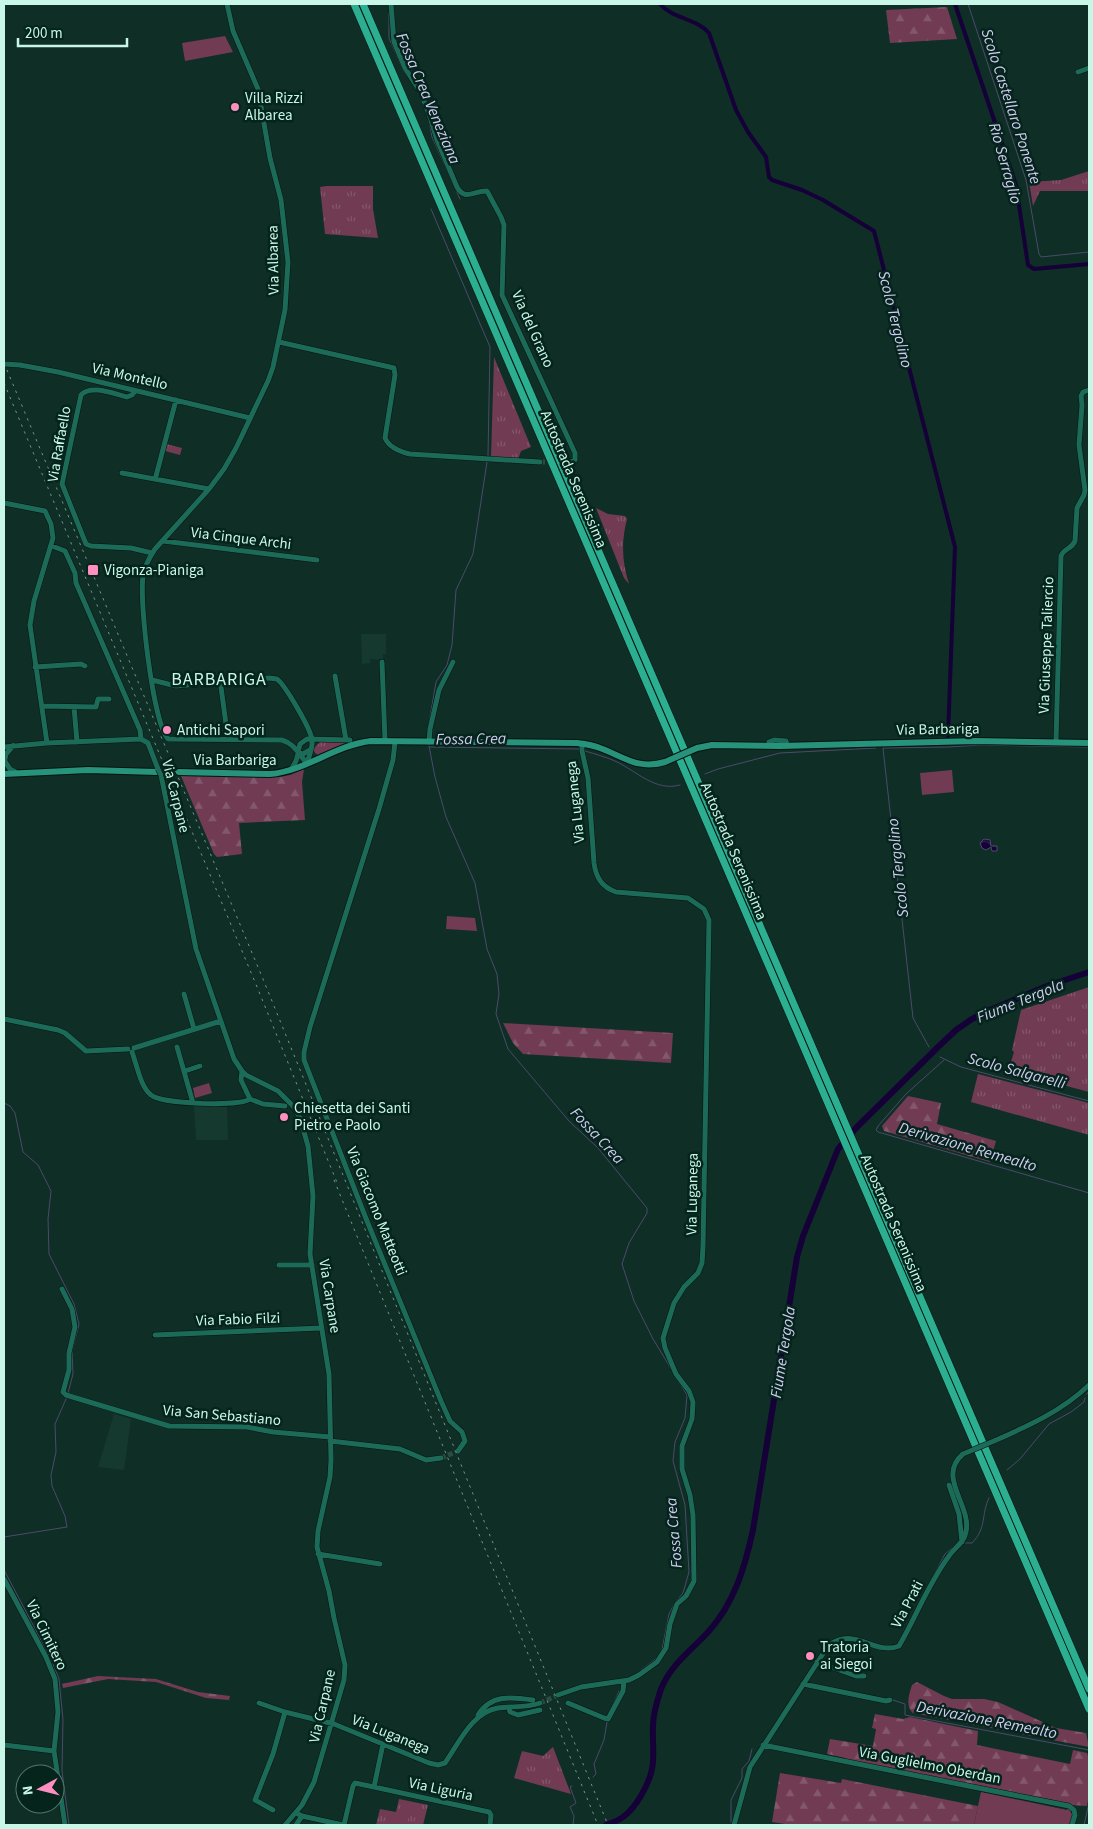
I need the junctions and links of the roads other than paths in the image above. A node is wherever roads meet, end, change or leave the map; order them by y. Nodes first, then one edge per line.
1 (227, 4) edge
2 (354, 4) edge
3 (363, 4) edge
4 (391, 4) edge
5 (1089, 68) edge
6 (1078, 72) dead end
7 (279, 342) junction
8 (4, 364) edge
9 (1089, 390) edge
10 (135, 391) junction
11 (176, 400) junction
12 (250, 418) junction
13 (540, 462) tunnel mouth
14 (569, 462) dead end
15 (122, 473) dead end
16 (156, 476) dead end
17 (209, 489) junction
18 (4, 502) edge
19 (163, 541) junction
20 (52, 546) junction
21 (152, 553) junction
22 (317, 560) dead end
23 (382, 662) dead end
24 (453, 662) dead end
25 (85, 666) dead end
26 (35, 667) junction
27 (335, 676) dead end
28 (152, 680) junction
29 (221, 687) dead end
30 (109, 699) dead end
31 (42, 706) junction
32 (74, 707) junction
33 (141, 739) junction
34 (228, 739) junction
35 (312, 740) junction
36 (77, 742) junction
37 (385, 742) junction
38 (395, 742) junction
39 (429, 742) junction
40 (769, 742) dead end
41 (1056, 742) junction
42 (47, 743) junction
43 (1089, 743) edge
44 (582, 744) junction
45 (13, 746) junction
46 (787, 746) junction
47 (4, 747) edge
48 (310, 750) junction
49 (298, 753) junction
50 (322, 757) junction
51 (4, 761) edge
52 (307, 764) junction
53 (290, 770) junction
54 (159, 772) junction
55 (179, 772) tunnel mouth
56 (17, 773) junction
57 (4, 774) edge
58 (184, 994) dead end
59 (4, 1019) edge
60 (221, 1021) junction
61 (194, 1029) junction
62 (177, 1047) dead end
63 (131, 1050) junction
64 (200, 1066) dead end
65 (185, 1071) junction
66 (242, 1071) junction
67 (250, 1099) junction
68 (193, 1103) junction
69 (284, 1106) dead end
70 (279, 1264) dead end
71 (312, 1265) junction
72 (62, 1289) dead end
73 (322, 1328) junction
74 (155, 1335) dead end
75 (1089, 1385) edge
76 (330, 1439) junction
77 (458, 1451) dead end
78 (441, 1458) tunnel mouth
79 (949, 1485) dead end
80 (962, 1542) junction
81 (318, 1554) junction
82 (380, 1564) dead end
83 (4, 1578) edge
84 (817, 1662) junction
85 (864, 1676) dead end
86 (624, 1681) junction
87 (803, 1684) junction
88 (1089, 1689) edge
89 (558, 1695) tunnel mouth
90 (533, 1700) tunnel mouth
91 (890, 1700) dead end
92 (259, 1703) dead end
93 (540, 1703) tunnel mouth
94 (568, 1703) dead end
95 (488, 1708) junction
96 (509, 1708) junction
97 (1089, 1709) edge
98 (540, 1710) tunnel mouth
99 (285, 1712) junction
100 (332, 1724) junction
101 (383, 1744) junction
102 (4, 1745) edge
103 (763, 1745) junction
104 (54, 1751) junction
105 (374, 1787) junction
106 (273, 1810) dead end
107 (296, 1813) junction
108 (302, 1816) junction
109 (65, 1825) edge
110 (284, 1825) edge
111 (296, 1825) edge
112 (340, 1825) edge
113 (490, 1825) edge
114 (734, 1825) edge
115 (1072, 1825) edge

1 - 7 street, Via Albarea
2 - 97 highway, Autostrada Serenissima
3 - 88 highway, Autostrada Serenissima
4 - 14 street, Via del Grano
5 - 6 street
7 - 12 street, Via Albarea
7 - 13 street
8 - 10 street, Via Montello, bridge
9 - 41 street, Via Giuseppe Taliercio
10 - 11 street, Via Montello
10 - 21 street, Via Raffaello
11 - 12 street, Via Montello
11 - 16 street
12 - 17 street, Via Albarea
15 - 17 street
17 - 19 street, Via Albarea
18 - 20 street
19 - 21 street, Via Albarea
19 - 22 street, Via Cinque Archi
20 - 26 street
20 - 33 street, Via Carpane
21 - 28 street
23 - 37 street
24 - 39 street
25 - 26 street
26 - 31 street
27 - 35 street
28 - 34 street, Via Barbariga
28 - 35 street
29 - 34 street
30 - 32 street
31 - 32 street
31 - 42 street
32 - 36 street
33 - 36 street
33 - 54 street, Via Carpane
34 - 49 street, Via Barbariga
35 - 48 street
35 - 49 street, Via Barbariga
36 - 42 street
37 - 38 main road, Via Barbariga
37 - 50 main road, Via Barbariga
38 - 39 main road, Via Barbariga
38 - 77 street, Via Giacomo Matteotti
39 - 44 main road, Via Barbariga
40 - 46 street, Via Barbariga
41 - 43 main road, Via Barbariga
41 - 46 main road, Via Barbariga
42 - 45 street
44 - 46 main road, Via Barbariga, bridge
44 - 86 street, Via Luganega
45 - 47 street
45 - 51 street
48 - 49 street
48 - 50 street
48 - 52 street
49 - 52 street, Via Barbariga
49 - 53 street, Via Barbariga
50 - 52 main road, Via Barbariga
51 - 56 street
52 - 53 main road, Via Barbariga
53 - 55 main road, Via Barbariga
54 - 56 main road
54 - 60 street, Via Carpane
56 - 57 main road
58 - 61 street
59 - 63 street
60 - 61 street
60 - 66 street, Via Carpane
61 - 63 street
62 - 65 street
63 - 68 street
64 - 65 street
65 - 68 street
66 - 67 street, Via Carpane
66 - 71 street, Via Carpane
67 - 68 street
67 - 69 street
70 - 71 street
71 - 73 street, Via Carpane
72 - 76 street, Via San Sebastiano
73 - 74 street, Via Fabio Filzi
73 - 76 street, Via Carpane
75 - 80 street, bridge
76 - 78 street
76 - 81 street, Via Carpane
79 - 80 street
80 - 84 street, Via Prati
81 - 82 street
81 - 100 street, Via Carpane
83 - 104 street, Via Cimitero
84 - 85 street
84 - 87 street, Via Prati
86 - 89 street, Via Luganega
86 - 94 street
87 - 91 street
87 - 103 street, Via Prati
90 - 95 street, Via Luganega
92 - 99 street, Via Luganega
93 - 96 street, Via Luganega
95 - 96 street, Via Luganega
95 - 101 street, Via Luganega
96 - 98 street, Via Luganega
99 - 100 street, Via Luganega
99 - 106 street
100 - 101 street, Via Luganega
100 - 107 street, Via Carpane
101 - 105 street
102 - 104 street
103 - 114 street, Via Prati
103 - 115 street, Via Guglielmo Oberdan
104 - 109 street, Via Cimitero
105 - 112 street
105 - 113 street, Via Liguria
107 - 108 street
107 - 110 street, Via Carpane
108 - 111 street
108 - 112 street

